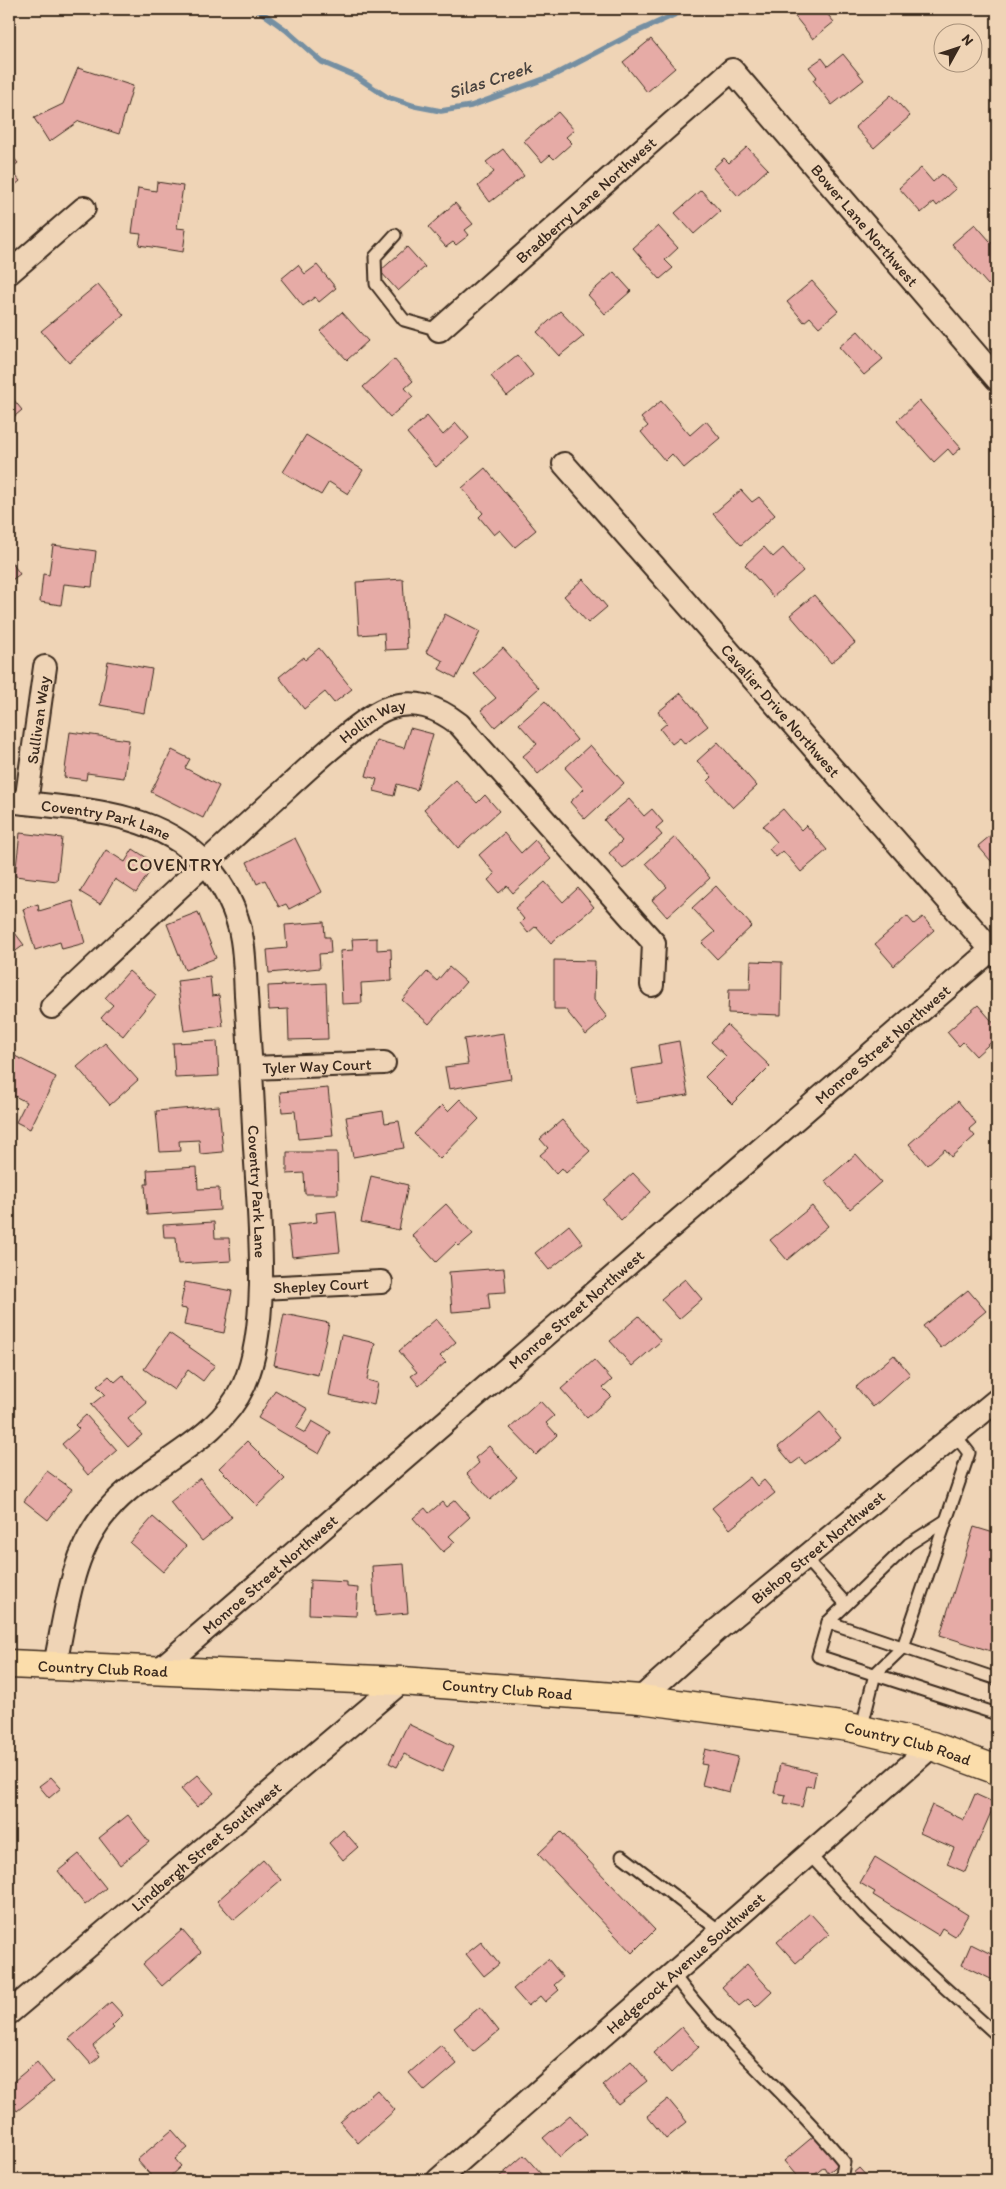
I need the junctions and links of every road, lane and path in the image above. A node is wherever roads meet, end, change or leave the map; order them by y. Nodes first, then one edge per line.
1 (732, 70) joint
2 (84, 208) dead end
3 (395, 234) dead end
4 (9, 273) edge
5 (439, 330) joint
6 (997, 379) edge
7 (564, 464) dead end
8 (45, 667) dead end
9 (17, 802) edge
10 (205, 863) junction
11 (994, 953) edge
12 (652, 985) dead end
13 (52, 1007) dead end
14 (384, 1062) dead end
15 (251, 1068) junction
16 (381, 1282) dead end
17 (261, 1288) junction
18 (997, 1400) edge
19 (955, 1435) junction
20 (945, 1521) junction
21 (805, 1558) junction
22 (846, 1604) junction
23 (828, 1622) junction
24 (903, 1647) junction
25 (9, 1664) edge
26 (55, 1664) junction
27 (160, 1669) junction
28 (875, 1674) junction
29 (997, 1678) edge
30 (402, 1681) junction
31 (640, 1699) junction
32 (997, 1714) edge
33 (860, 1730) junction
34 (932, 1746) junction
35 (997, 1770) edge
36 (810, 1854) junction
37 (622, 1856) dead end
38 (721, 1932) junction
39 (673, 1974) junction
40 (9, 2013) edge
41 (997, 2035) edge
42 (438, 2180) edge
43 (837, 2180) edge

1 - 5 street, Bradberry Lane Northwest
1 - 6 street, Bower Lane Northwest
2 - 4 street
3 - 5 lane
7 - 11 street, Cavalier Drive Northwest
8 - 9 street, Sullivan Way
9 - 10 street, Coventry Park Lane
10 - 12 street, Hollin Way
10 - 13 street, Hollin Way
10 - 15 street, Coventry Park Lane
11 - 27 street, Monroe Street Northwest
14 - 15 street, Tyler Way Court
15 - 17 street, Coventry Park Lane
16 - 17 street, Shepley Court
17 - 26 street, Coventry Park Lane
18 - 19 street, Bishop Street Northwest
19 - 20 lane
19 - 21 street, Bishop Street Northwest
20 - 22 lane
20 - 24 lane
21 - 22 lane
21 - 31 street, Bishop Street Northwest
22 - 23 lane
23 - 24 lane
23 - 28 lane
24 - 28 lane
24 - 29 lane
25 - 26 main road, Country Club Road
26 - 27 main road, Country Club Road
27 - 30 main road, Country Club Road
28 - 32 lane
28 - 33 lane
30 - 31 main road, Country Club Road
30 - 40 street, Lindbergh Street Southwest
31 - 33 main road, Country Club Road
33 - 34 main road, Country Club Road
34 - 35 main road, Country Club Road
34 - 36 street, Hedgecock Avenue Southwest
36 - 38 street, Hedgecock Avenue Southwest
36 - 41 lane
37 - 38 lane
38 - 39 street, Hedgecock Avenue Southwest
39 - 42 street, Hedgecock Avenue Southwest
39 - 43 lane

